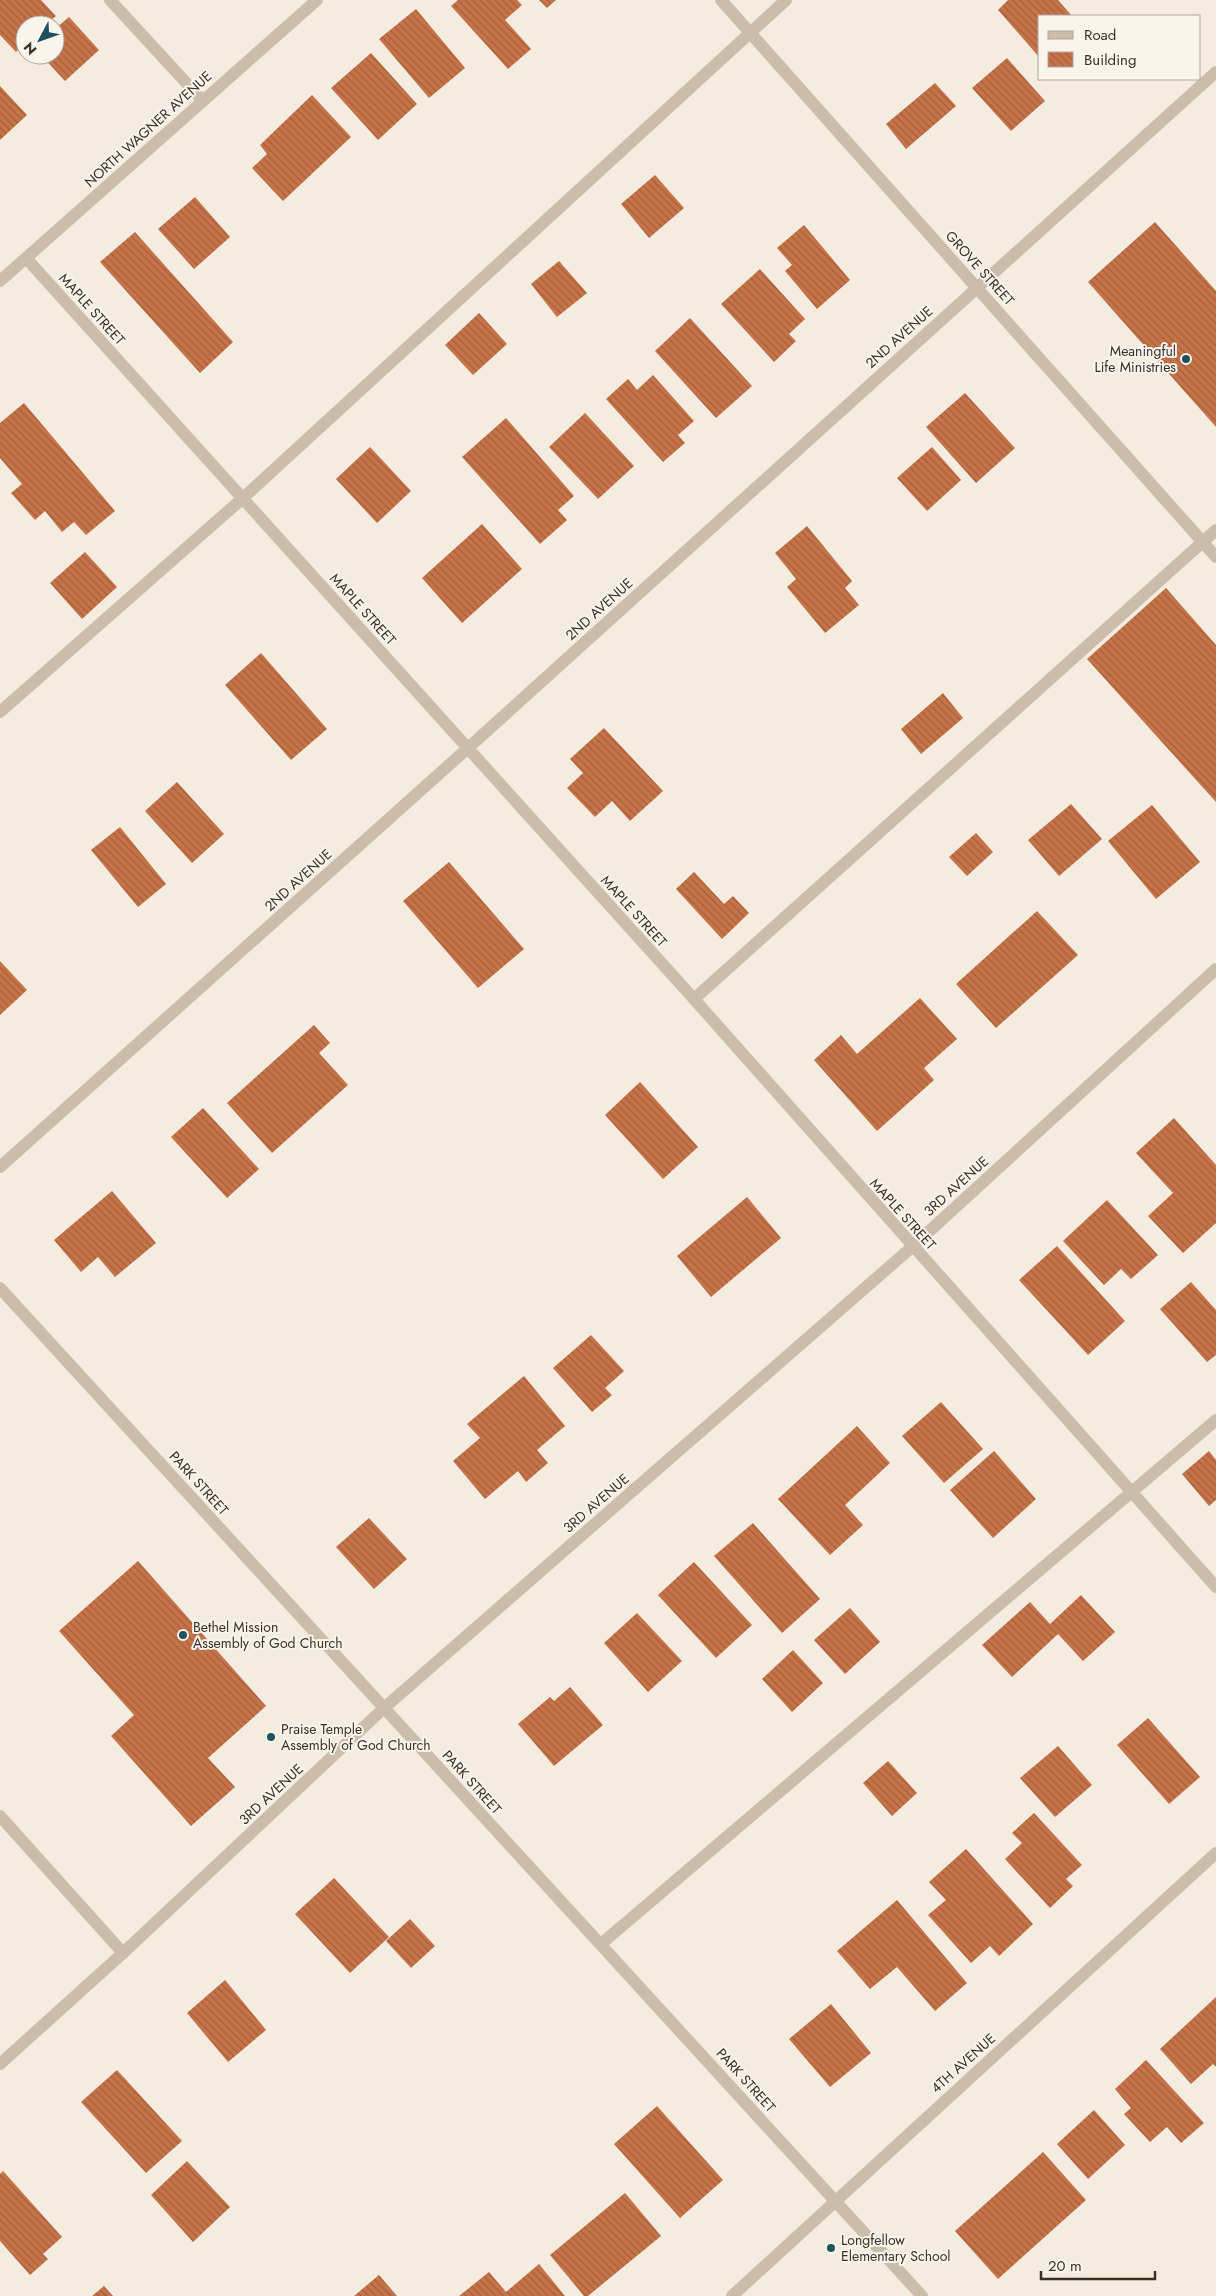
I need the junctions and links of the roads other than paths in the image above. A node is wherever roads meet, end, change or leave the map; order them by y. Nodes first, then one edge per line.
1 (110, 0) edge
2 (317, 0) edge
3 (721, 0) edge
4 (786, 0) edge
5 (750, 33) junction
6 (1216, 72) edge
7 (203, 101) junction
8 (26, 258) junction
9 (0, 281) edge
10 (976, 287) junction
11 (243, 498) junction
12 (1216, 530) edge
13 (1203, 542) junction
14 (1216, 557) edge
15 (0, 712) edge
16 (468, 748) junction
17 (1216, 969) edge
18 (694, 999) junction
19 (0, 1167) edge
20 (912, 1247) junction
21 (0, 1288) edge
22 (1216, 1420) edge
23 (1132, 1493) junction
24 (1216, 1587) edge
25 (384, 1708) junction
26 (0, 1816) edge
27 (1216, 1853) edge
28 (601, 1944) junction
29 (123, 1953) junction
30 (0, 2064) edge
31 (835, 2200) junction
32 (732, 2296) edge
33 (922, 2296) edge

1 - 7 street
2 - 7 street, NORTH WAGNER AVENUE
3 - 5 street, GROVE STREET
4 - 5 street
5 - 10 street, GROVE STREET
5 - 11 street
6 - 10 street, 2ND AVENUE
7 - 8 street, NORTH WAGNER AVENUE
8 - 9 street, NORTH WAGNER AVENUE
8 - 11 street, MAPLE STREET
10 - 13 street, GROVE STREET
10 - 16 street, 2ND AVENUE
11 - 15 street
11 - 16 street, MAPLE STREET
12 - 13 street
13 - 14 street, GROVE STREET
13 - 18 street
16 - 18 street, MAPLE STREET
16 - 19 street, 2ND AVENUE
17 - 20 street, 3RD AVENUE
18 - 20 street, MAPLE STREET
20 - 23 street, MAPLE STREET
20 - 25 street, 3RD AVENUE
21 - 25 street, PARK STREET
22 - 23 street
23 - 24 street, MAPLE STREET
23 - 28 street
25 - 28 street, PARK STREET
25 - 29 street, 3RD AVENUE
26 - 29 street
27 - 31 street, 4TH AVENUE
28 - 31 street, PARK STREET
29 - 30 street, 3RD AVENUE
31 - 32 street, 4TH AVENUE
31 - 33 street, PARK STREET

